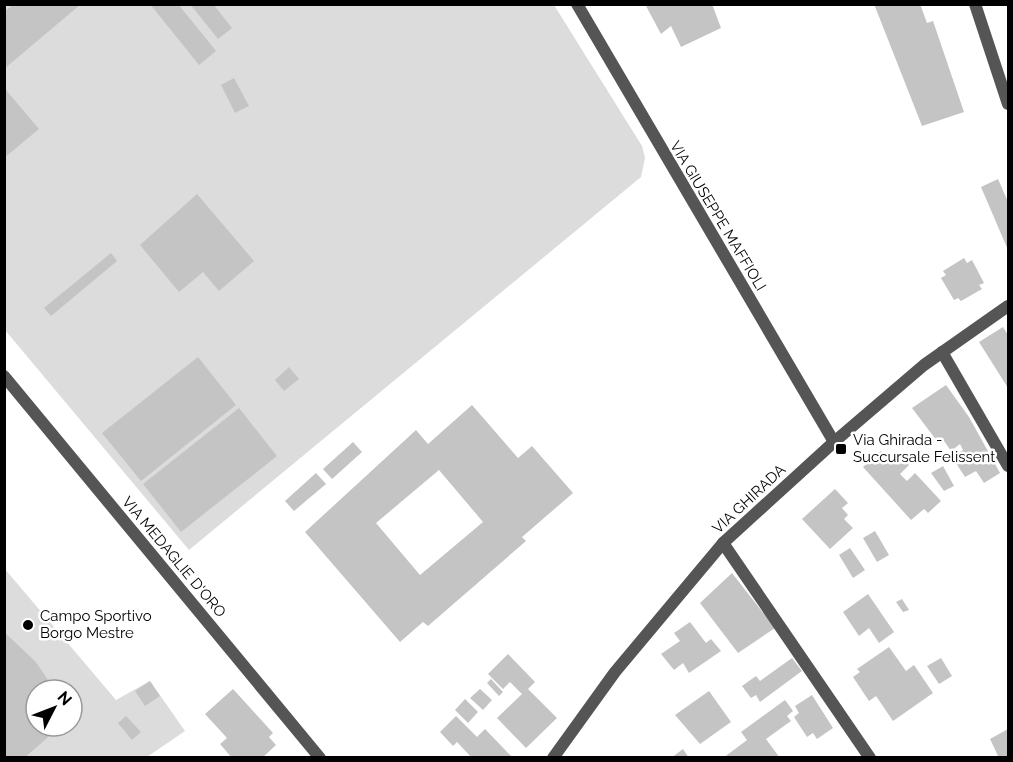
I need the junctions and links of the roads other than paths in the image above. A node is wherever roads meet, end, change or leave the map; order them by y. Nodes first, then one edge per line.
1 (577, 4) edge
2 (975, 4) edge
3 (1008, 104) edge
4 (1008, 306) edge
5 (942, 351) junction
6 (4, 376) edge
7 (834, 442) junction
8 (1008, 466) edge
9 (723, 543) junction
10 (320, 758) edge
11 (554, 758) edge
12 (870, 758) edge

1 - 7 street, VIA GIUSEPPE MAFFIOLI
2 - 3 street
4 - 5 street, VIA GHIRADA
5 - 7 street, VIA GHIRADA
5 - 8 street
6 - 10 street, VIA MEDAGLIE D'ORO
7 - 9 street, VIA GHIRADA
9 - 11 street, VIA GHIRADA
9 - 12 street

